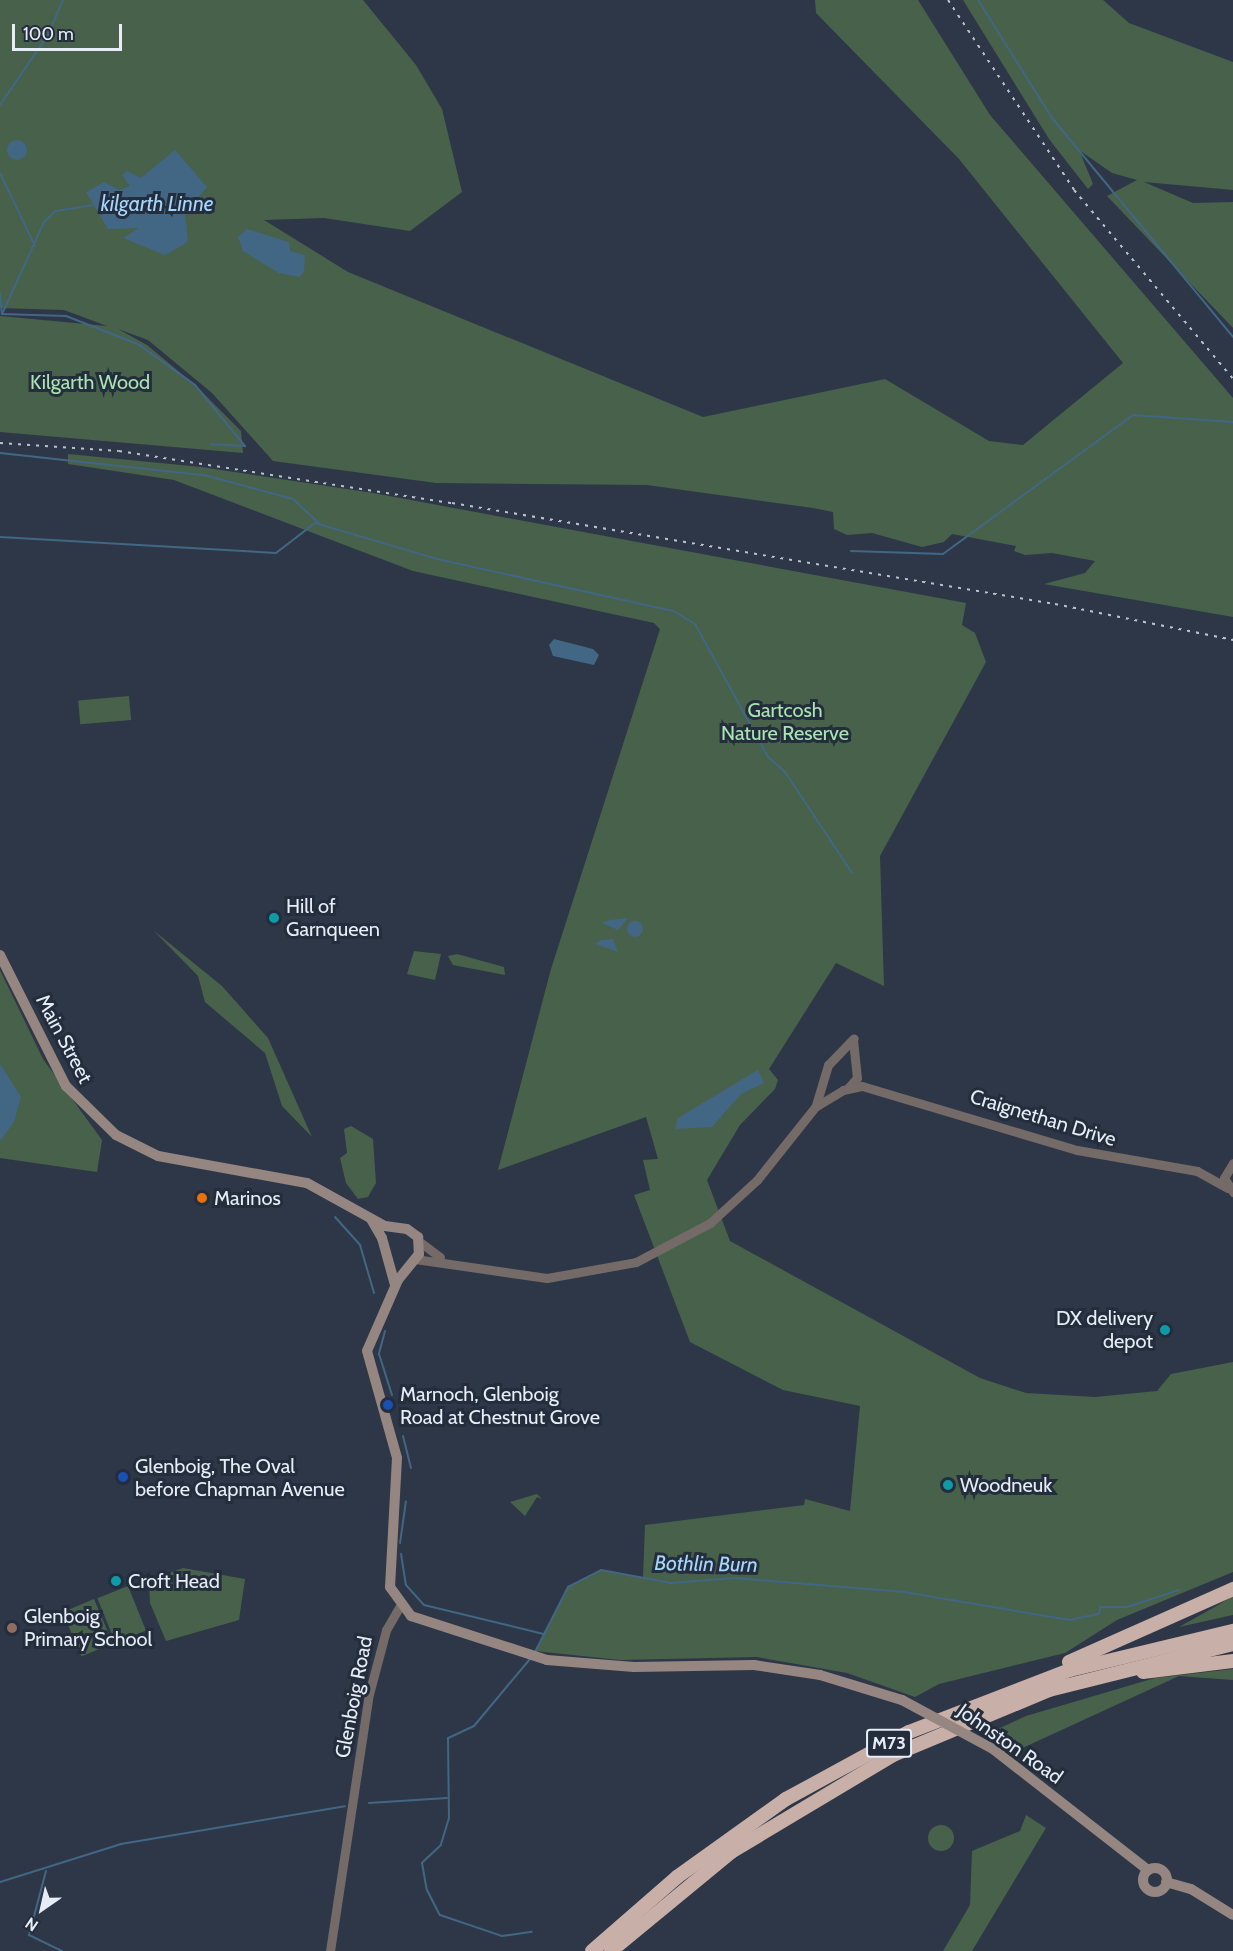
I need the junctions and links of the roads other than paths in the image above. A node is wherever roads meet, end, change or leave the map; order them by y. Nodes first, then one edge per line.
1 (0, 955) edge
2 (837, 1059) junction
3 (855, 1066) junction
4 (826, 1075) junction
5 (882, 1088) junction
6 (846, 1089) junction
7 (815, 1107) junction
8 (1232, 1163) edge
9 (1197, 1171) junction
10 (1230, 1190) edge
11 (1233, 1199) edge
12 (369, 1217) junction
13 (398, 1228) junction
14 (420, 1242) junction
15 (384, 1245) junction
16 (389, 1258) junction
17 (445, 1260) junction
18 (412, 1261) junction
19 (395, 1286) junction
20 (1233, 1589) edge
21 (400, 1606) junction
22 (1233, 1632) edge
23 (1233, 1644) edge
24 (1233, 1661) edge
25 (951, 1713) junction
26 (943, 1731) junction
27 (1148, 1870) junction
28 (1166, 1882) junction
29 (1233, 1915) edge
30 (330, 1951) edge
31 (592, 1951) edge
32 (611, 1951) edge

1 - 12 main road, Main Street
2 - 3 street
2 - 3 street
2 - 4 street
3 - 5 street, Craignethan Drive
3 - 6 street
4 - 6 street
4 - 7 street
5 - 6 street, Craignethan Drive
5 - 9 street, Craignethan Drive
6 - 7 street
7 - 17 street
8 - 9 street, Craignethan Drive
8 - 10 street
9 - 10 street, Craignethan Drive
10 - 11 street
12 - 13 main road
12 - 15 main road
13 - 14 main road
13 - 15 main road
14 - 17 street
14 - 18 main road
15 - 16 main road
16 - 18 main road
16 - 19 main road
17 - 18 street
18 - 19 main road
19 - 21 main road
20 - 25 highway
21 - 27 main road, Johnston Road, bridge
21 - 30 street, Glenboig Road
22 - 25 highway, M73
23 - 26 highway, M73
24 - 26 highway
25 - 31 highway, M73
26 - 32 highway, M73
27 - 28 main road, Johnston Road
27 - 28 main road, Johnston Road
28 - 29 main road, Johnston Road

